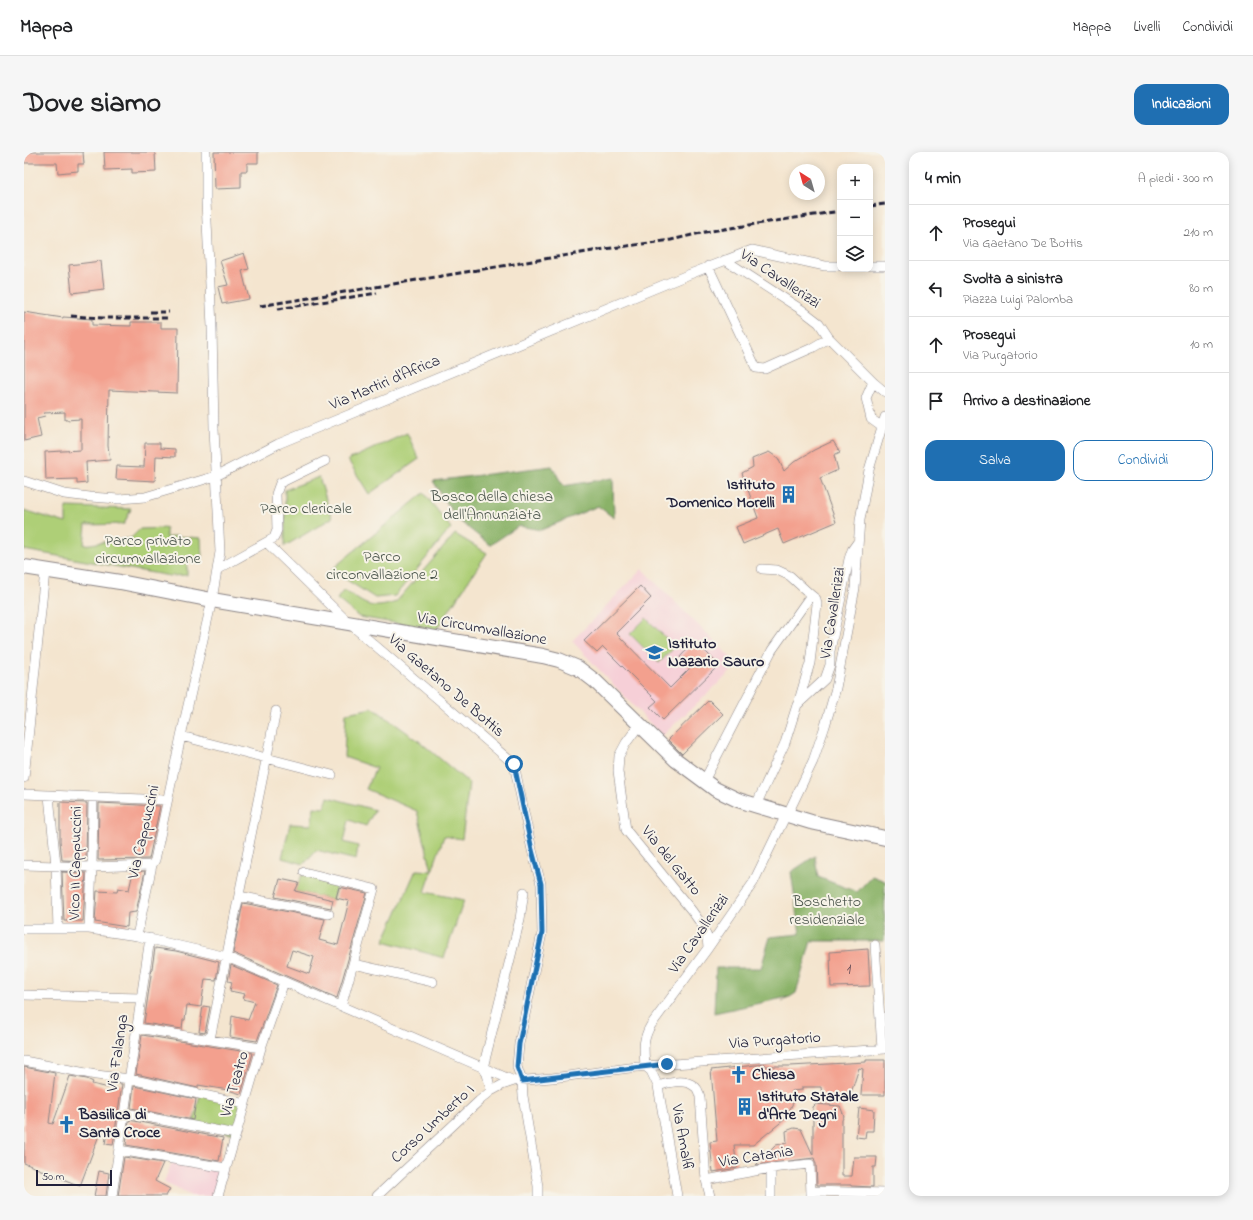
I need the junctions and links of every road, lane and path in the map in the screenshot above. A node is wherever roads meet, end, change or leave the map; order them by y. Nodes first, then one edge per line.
1 (206, 152) edge
2 (725, 260) junction
3 (708, 266) junction
4 (837, 266) edge
5 (873, 266) edge
6 (885, 266) edge
7 (829, 338) junction
8 (873, 382) junction
9 (885, 392) edge
10 (885, 417) edge
11 (882, 427) junction
12 (324, 461) dead end
13 (216, 476) junction
14 (24, 481) edge
15 (858, 540) junction
16 (267, 543) junction
17 (24, 567) edge
18 (218, 569) junction
19 (762, 569) dead end
20 (45, 571) junction
21 (811, 594) junction
22 (212, 600) junction
23 (350, 624) junction
24 (798, 705) junction
25 (276, 711) dead end
26 (640, 724) junction
27 (180, 736) junction
28 (266, 758) junction
29 (332, 775) dead end
30 (24, 778) edge
31 (704, 781) junction
32 (24, 794) edge
33 (49, 796) junction
34 (93, 797) junction
35 (167, 800) junction
36 (756, 805) junction
37 (791, 807) dead end
38 (784, 820) dead end
39 (885, 838) edge
40 (24, 865) edge
41 (56, 865) junction
42 (152, 865) junction
43 (92, 867) junction
44 (304, 872) dead end
45 (524, 892) dead end
46 (239, 896) junction
47 (330, 914) dead end
48 (24, 929) edge
49 (58, 929) junction
50 (90, 929) junction
51 (136, 936) junction
52 (150, 938) junction
53 (875, 945) dead end
54 (708, 948) junction
55 (227, 957) junction
56 (354, 964) junction
57 (284, 982) junction
58 (433, 982) dead end
59 (24, 995) edge
60 (141, 998) junction
61 (342, 1007) junction
62 (137, 1028) junction
63 (210, 1040) junction
64 (261, 1048) junction
65 (884, 1049) edge
66 (24, 1061) edge
67 (667, 1064) junction
68 (645, 1066) junction
69 (483, 1068) junction
70 (130, 1079) junction
71 (518, 1081) junction
72 (669, 1082) junction
73 (658, 1086) junction
74 (491, 1091) junction
75 (245, 1104) junction
76 (125, 1113) junction
77 (236, 1134) junction
78 (119, 1150) junction
79 (226, 1168) junction
80 (771, 1168) junction
81 (706, 1180) junction
82 (885, 1193) edge
83 (811, 1194) edge
84 (112, 1196) edge
85 (218, 1196) edge
86 (377, 1196) edge
87 (538, 1196) edge
88 (677, 1196) edge
89 (710, 1196) edge
90 (771, 1196) edge

1 - 13 street, Via Cappuccini
2 - 3 street, Via Martiri d'Africa
2 - 4 street, Via Martiri d'Africa
2 - 7 street, Via Cavallerizzi
3 - 7 street
3 - 13 street, Via Martiri d'Africa
5 - 6 street
7 - 8 street, Via Cavallerizzi
8 - 9 street, Via Cavallerizzi
8 - 11 street
10 - 11 street, Via Cavallerizzi
11 - 15 street, Via Cavallerizzi
12 - 16 street
13 - 14 street, Via Martiri d'Africa
13 - 18 street, Via Cappuccini
15 - 24 street
15 - 37 street, Via Cavallerizzi
16 - 18 street
16 - 23 street, Via Gaetano De Bottis
17 - 20 main road, Via Circumvallazione
18 - 22 street, Via Cappuccini
19 - 21 street
20 - 22 main road, Via Circumvallazione
20 - 30 street
21 - 24 street
21 - 31 street
22 - 23 main road, Via Circumvallazione
22 - 27 street, Via Cappuccini
23 - 26 main road, Via Circumvallazione
23 - 71 street, Via Gaetano De Bottis
24 - 36 street
25 - 28 street
26 - 31 main road, Via Circumvallazione
26 - 54 street, Via del Gatto
27 - 28 street
27 - 35 street, Via Cappuccini
28 - 29 street
28 - 46 street
31 - 36 main road, Via Circumvallazione
32 - 33 street
33 - 34 street
33 - 41 street
34 - 35 street
34 - 43 street, Vico II Cappuccini
35 - 42 street, Via Cappuccini
36 - 39 main road, Via Circumvallazione
38 - 54 street, Via Cavallerizzi
40 - 41 street
41 - 43 street
41 - 49 street
42 - 43 street
42 - 51 street, Via Cappuccini
43 - 50 street, Vico II Cappuccini
44 - 56 street
45 - 69 street
46 - 47 street
46 - 55 street
48 - 49 street
49 - 50 street
50 - 51 street
51 - 52 street
52 - 55 street
52 - 60 street, Via Falanga
53 - 65 street
54 - 68 street, Via Cavallerizzi
55 - 57 street
55 - 63 street
56 - 58 street
56 - 61 street
57 - 61 street
57 - 64 street, Via Teatro
59 - 60 street
60 - 62 street, Via Falanga
61 - 69 street
62 - 63 street
62 - 70 street, Via Falanga
63 - 64 street
64 - 75 street, Via Teatro
65 - 67 street, Via Purgatorio
66 - 70 street
67 - 68 street, Via Purgatorio
67 - 72 street
68 - 71 street, Via Purgatorio
68 - 73 street, Via Amalfi
69 - 71 street
69 - 74 street
70 - 75 street
70 - 76 street, Via Falanga
71 - 74 street, Corso Umberto I
71 - 87 street, Via Gaetano De Bottis
72 - 73 street
72 - 81 street
73 - 88 street, Via Amalfi
74 - 86 street, Corso Umberto I
75 - 77 street, Via Teatro
76 - 77 street
76 - 78 street, Via Falanga
77 - 79 street, Via Teatro
78 - 79 street
78 - 84 street, Via Falanga
79 - 85 street, Via Teatro
80 - 81 street, Via Catania
80 - 83 street, Via Catania
80 - 90 street
81 - 89 street
82 - 83 street

